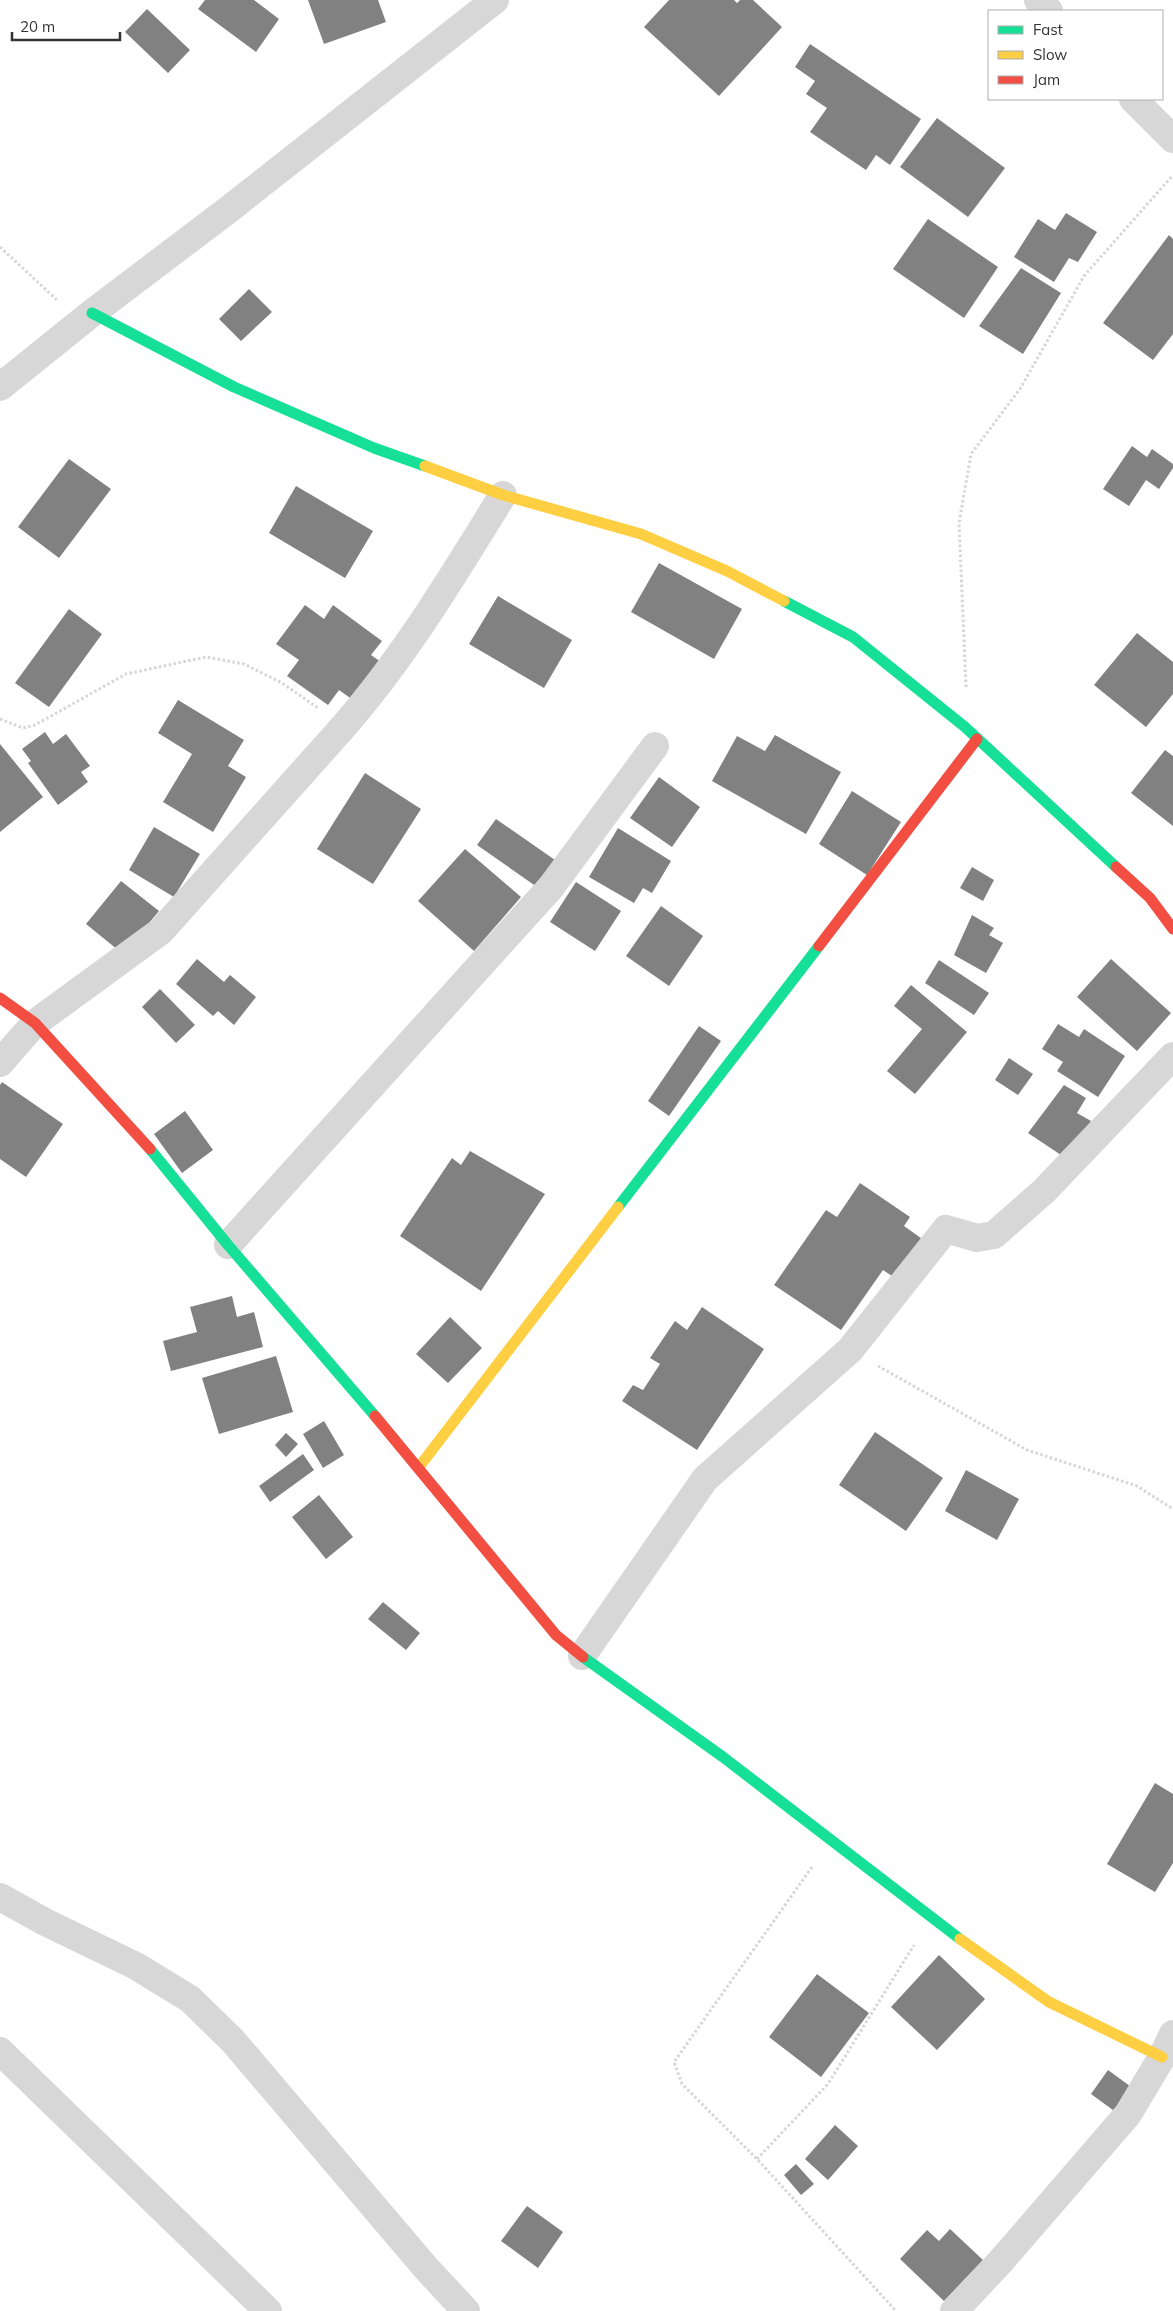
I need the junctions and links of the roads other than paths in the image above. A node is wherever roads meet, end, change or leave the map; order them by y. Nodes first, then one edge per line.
1 (495, 0) edge
2 (1038, 0) edge
3 (1048, 10) edge
4 (1134, 100) edge
5 (1173, 139) edge
6 (87, 318) junction
7 (0, 387) edge
8 (503, 495) junction
9 (977, 739) junction
10 (655, 746) dead end
11 (1173, 929) edge
12 (0, 998) edge
13 (35, 1023) junction
14 (1173, 1056) edge
15 (0, 1063) edge
16 (228, 1245) junction
17 (419, 1467) junction
18 (582, 1656) junction
19 (0, 1897) edge
20 (1167, 2045) edge
21 (0, 2051) edge
22 (268, 2311) edge
23 (466, 2311) edge
24 (954, 2311) edge

1 - 6 street
2 - 3 street
4 - 5 street
6 - 7 street
6 - 8 street
8 - 9 street
8 - 13 street
9 - 11 street
9 - 17 street
10 - 16 street
12 - 13 street
13 - 15 street
13 - 16 street
14 - 18 street
16 - 17 street
17 - 18 street
18 - 20 street
19 - 23 street
20 - 24 street
21 - 22 street

